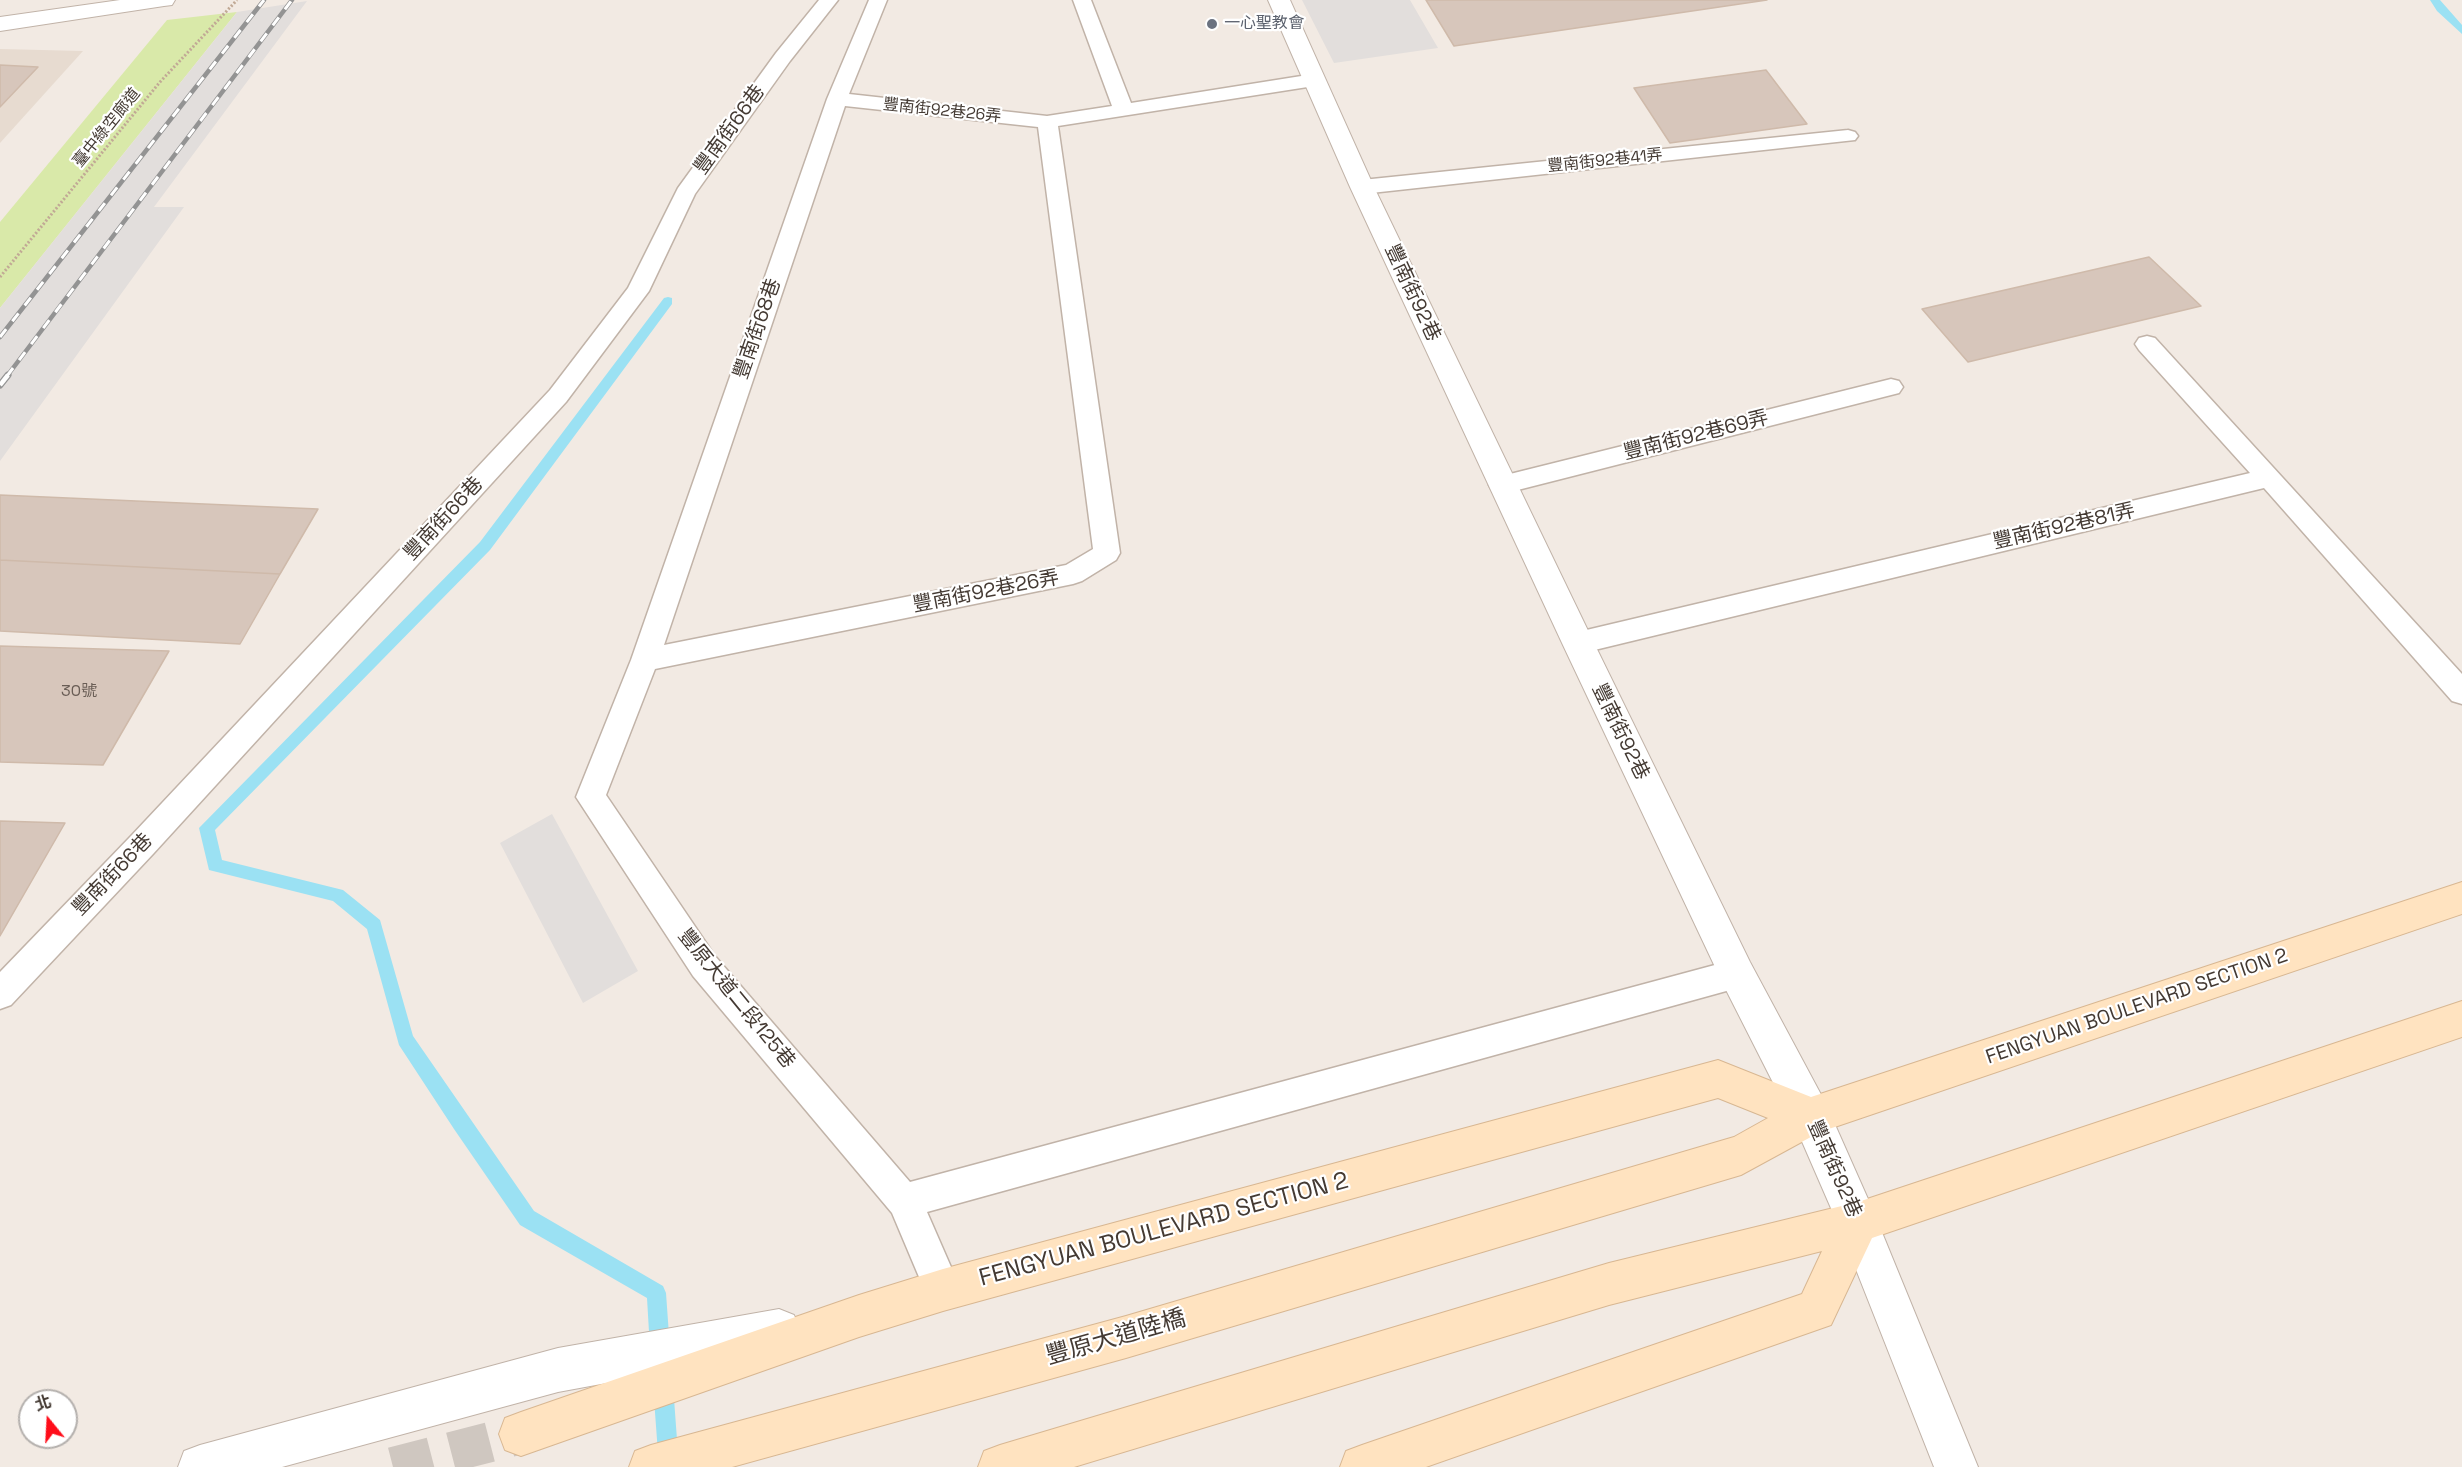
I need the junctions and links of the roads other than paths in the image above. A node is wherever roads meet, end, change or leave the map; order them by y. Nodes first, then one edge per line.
1 (164, 0) edge
2 (829, 0) edge
3 (878, 0) edge
4 (1082, 0) edge
5 (1279, 0) edge
6 (0, 24) edge
7 (1314, 80) junction
8 (837, 99) junction
9 (1124, 110) junction
10 (1047, 122) junction
11 (1848, 136) dead end
12 (1362, 187) junction
13 (2147, 344) dead end
14 (1891, 387) dead end
15 (2269, 478) junction
16 (1502, 485) junction
17 (1578, 644) junction
18 (645, 660) junction
19 (2462, 693) edge
20 (2462, 898) edge
21 (1737, 974) junction
22 (0, 994) edge
23 (2462, 1019) edge
24 (1811, 1116) junction
25 (904, 1201) junction
26 (1580, 1203) joint
27 (1858, 1222) junction
28 (943, 1290) junction
29 (859, 1316) junction
30 (520, 1434) tunnel mouth
31 (200, 1467) edge
32 (651, 1467) edge
33 (1000, 1467) edge
34 (1362, 1467) edge
35 (1956, 1467) edge

1 - 6 street
2 - 22 lane, 豐南街66巷
3 - 8 lane, 豐南街68巷
4 - 9 lane
5 - 7 street, 豐南街92巷
7 - 9 lane, 豐南街92巷26弄
7 - 12 street, 豐南街92巷
8 - 10 lane, 豐南街92巷26弄
8 - 18 lane, 豐南街68巷
9 - 10 lane, 豐南街92巷26弄
10 - 18 lane, 豐南街92巷26弄
11 - 12 lane, 豐南街92巷41弄
12 - 16 street, 豐南街92巷
13 - 15 lane
14 - 16 lane, 豐南街92巷69弄
15 - 17 lane, 豐南街92巷81弄
15 - 19 lane
16 - 17 street, 豐南街92巷
17 - 21 street, 豐南街92巷
18 - 25 lane, 豐原大道二段125巷
20 - 24 street, FENGYUAN BOULEVARD SECTION 2
21 - 24 street, 豐南街92巷
21 - 25 lane
23 - 27 street
24 - 26 street, FENGYUAN BOULEVARD SECTION 2
24 - 27 street, 豐南街92巷
24 - 28 street, FENGYUAN BOULEVARD SECTION 2
25 - 28 lane, 豐原大道二段125巷
26 - 32 street, 豐原大道陸橋
27 - 33 street
27 - 34 street
27 - 35 street, 豐南街92巷
28 - 29 street, FENGYUAN BOULEVARD SECTION 2
29 - 30 street, FENGYUAN BOULEVARD SECTION 2
29 - 31 street

